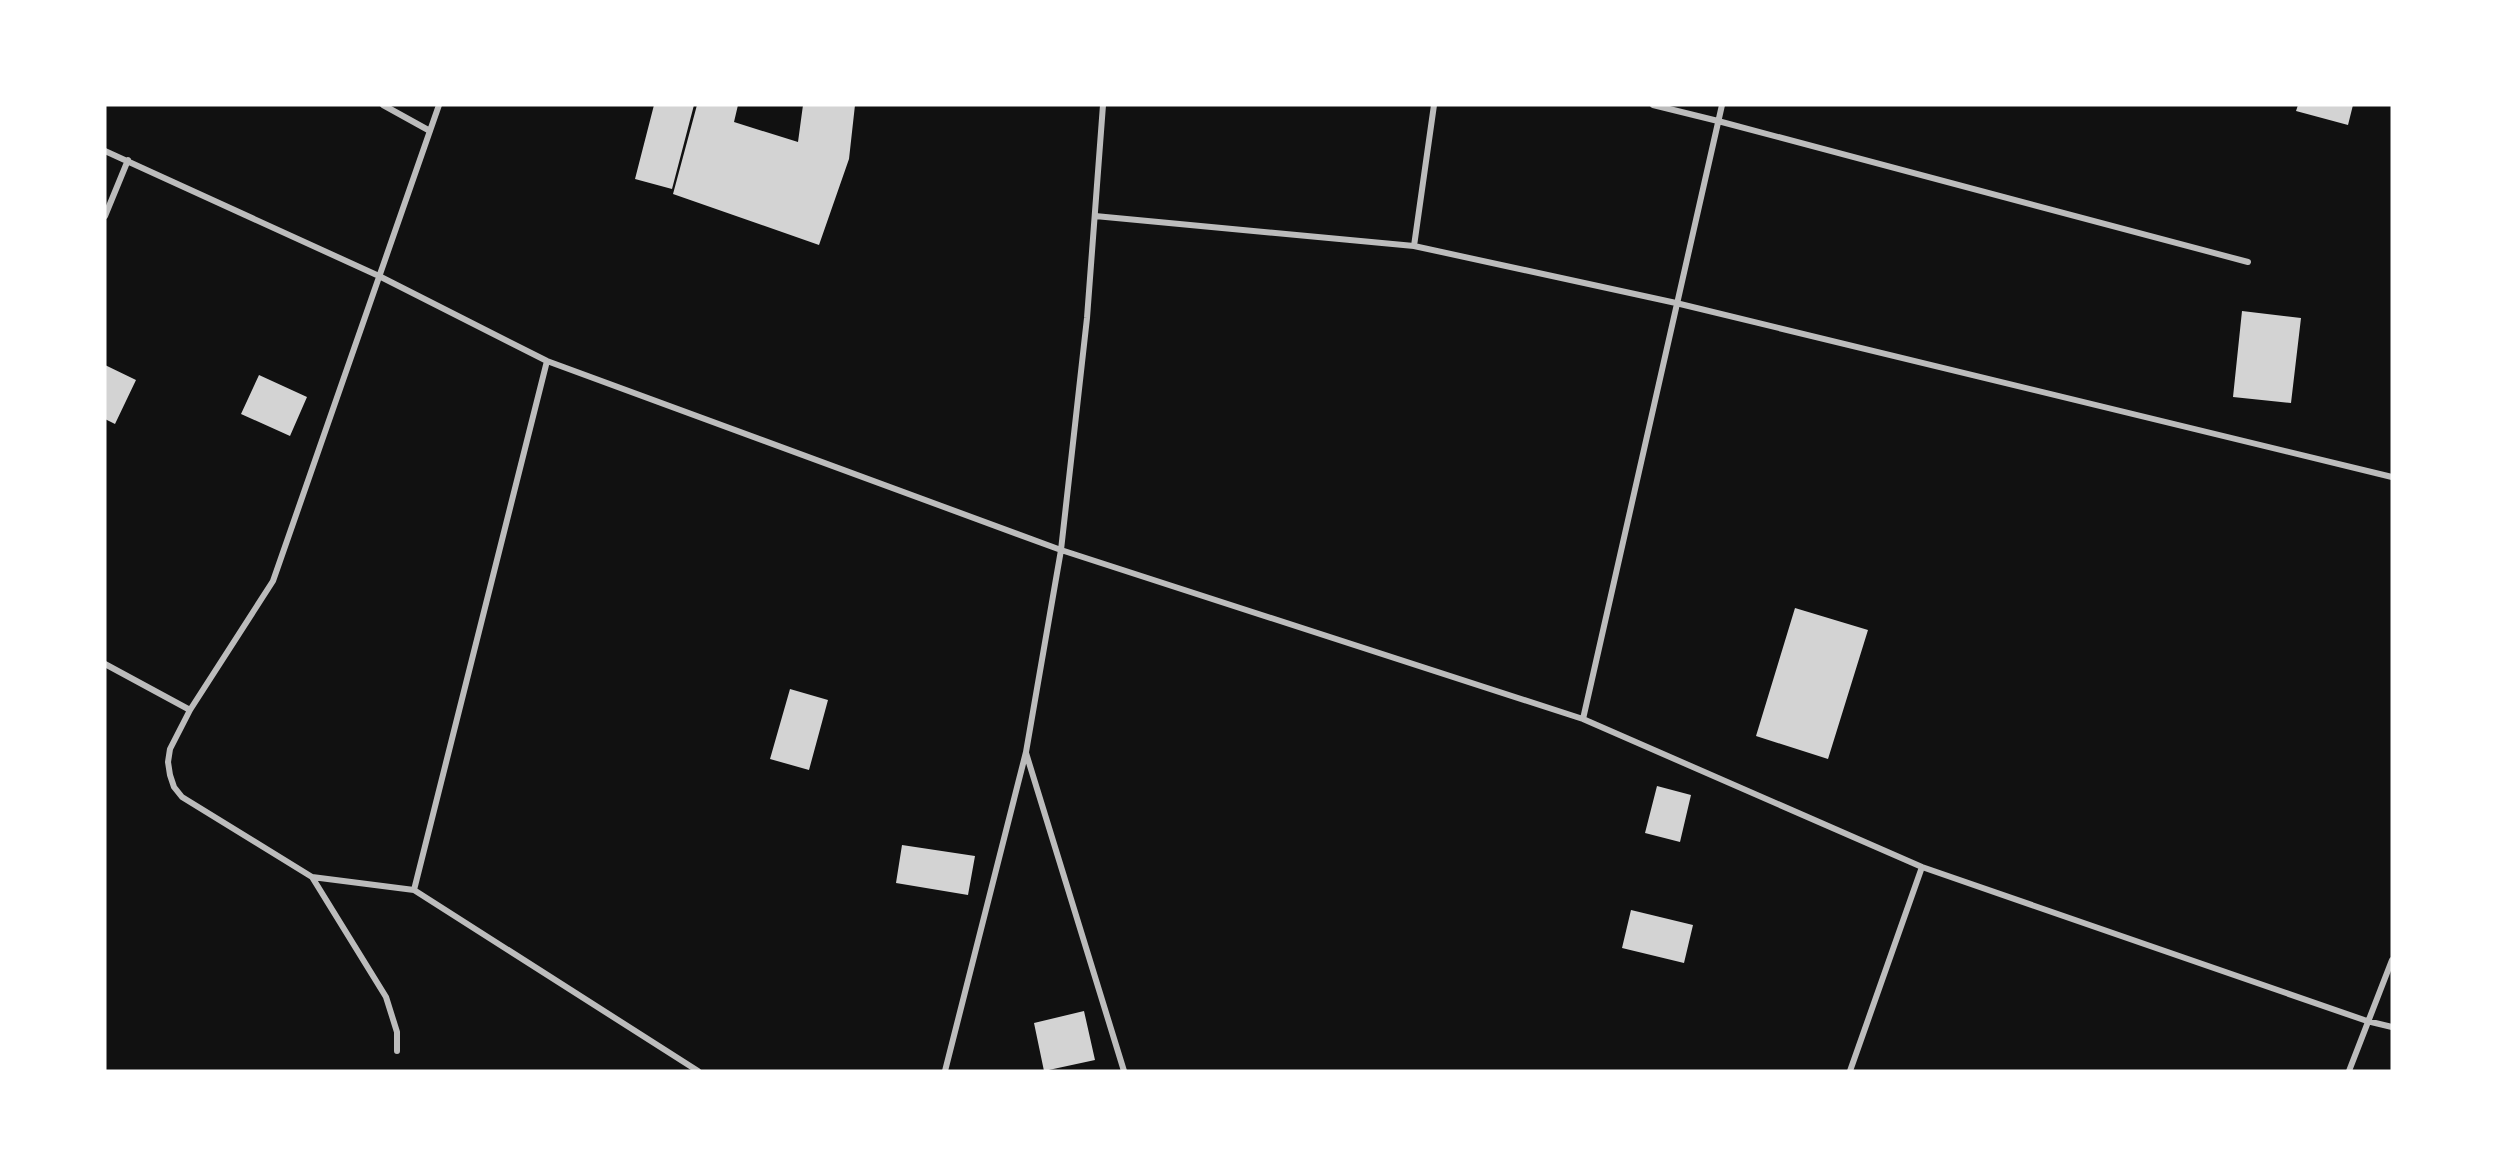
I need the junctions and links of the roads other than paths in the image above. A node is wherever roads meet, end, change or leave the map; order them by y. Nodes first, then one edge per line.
1 (383, 105) edge
2 (439, 105) edge
3 (1103, 105) edge
4 (1434, 105) edge
5 (1653, 105) edge
6 (1722, 105) edge
7 (1718, 120) junction
8 (430, 131) junction
9 (105, 151) edge
10 (128, 160) junction
11 (105, 216) edge
12 (1095, 216) junction
13 (1414, 246) junction
14 (2248, 262) dead end
15 (379, 276) junction
16 (1676, 303) junction
17 (547, 361) junction
18 (2392, 477) edge
19 (1061, 550) junction
20 (105, 664) edge
21 (190, 710) junction
22 (1583, 719) junction
23 (1026, 752) junction
24 (1922, 867) junction
25 (312, 877) junction
26 (414, 890) junction
27 (2392, 960) edge
28 (2367, 1021) junction
29 (2392, 1027) edge
30 (397, 1051) dead end
31 (698, 1071) edge
32 (945, 1071) edge
33 (1124, 1071) edge
34 (1850, 1071) edge
35 (2349, 1071) edge

1 - 8 street
2 - 8 street
3 - 12 street
4 - 13 street
5 - 7 street
6 - 7 street
7 - 14 street
7 - 16 street
8 - 15 street
9 - 10 street
10 - 11 street
10 - 15 street
12 - 13 street
12 - 19 street
13 - 16 street
15 - 17 street
15 - 21 street
16 - 18 street
16 - 22 street
17 - 19 street
17 - 26 street
19 - 22 street
19 - 23 street
20 - 21 street
21 - 25 street
22 - 24 street
23 - 32 street
23 - 33 street
24 - 28 street
24 - 34 street
25 - 26 street
25 - 30 street
26 - 31 street
27 - 28 street
28 - 29 street
28 - 35 street

